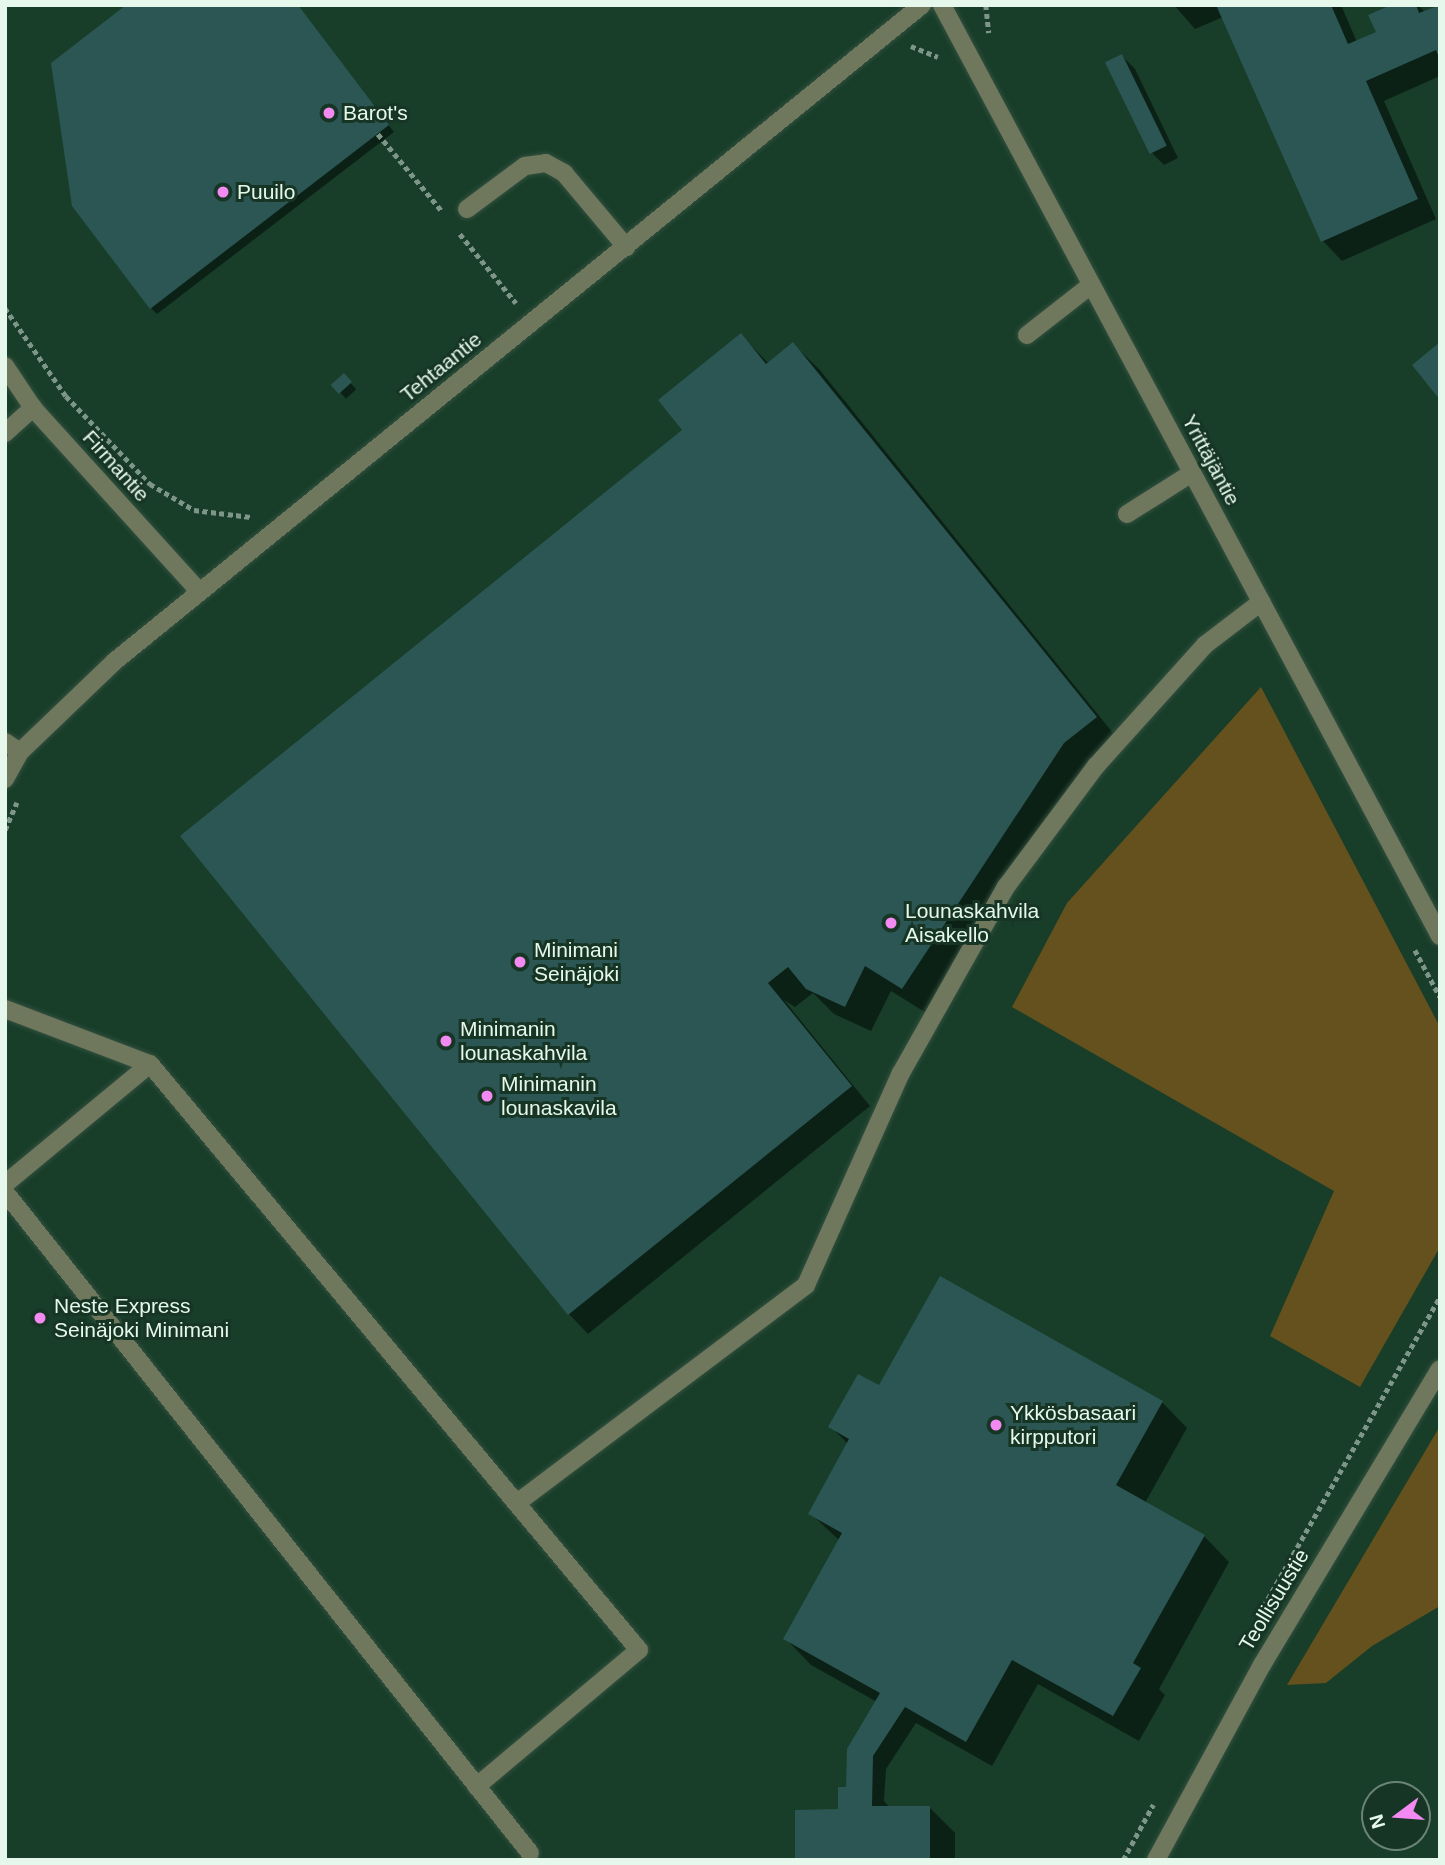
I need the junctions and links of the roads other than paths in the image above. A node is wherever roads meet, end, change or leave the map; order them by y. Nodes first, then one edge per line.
1 (922, 5) edge
2 (942, 5) edge
3 (467, 209) dead end
4 (626, 247) junction
5 (1091, 285) junction
6 (1027, 335) dead end
7 (5, 366) edge
8 (33, 408) junction
9 (5, 433) edge
10 (1192, 473) junction
11 (1127, 514) dead end
12 (200, 592) junction
13 (1261, 602) junction
14 (13, 747) edge
15 (5, 779) edge
16 (1440, 936) edge
17 (5, 1009) edge
18 (150, 1063) junction
19 (5, 1184) edge
20 (5, 1192) edge
21 (1440, 1369) edge
22 (517, 1503) junction
23 (477, 1786) junction
24 (530, 1853) dead end
25 (1156, 1860) edge

1 - 4 street, Tehtaantie
2 - 5 street, Yrittäjäntie
3 - 4 street
4 - 12 street, Tehtaantie
5 - 6 street
5 - 10 street, Yrittäjäntie
7 - 8 street, Firmantie
8 - 9 street
8 - 12 street, Firmantie
10 - 11 street
10 - 13 street, Yrittäjäntie
12 - 14 street, Tehtaantie
13 - 16 street, Yrittäjäntie
13 - 22 street
14 - 15 street, Tehtaantie
17 - 18 street
18 - 19 street
18 - 22 street
20 - 23 street
21 - 25 street, Teollisuustie
22 - 23 street
23 - 24 street

